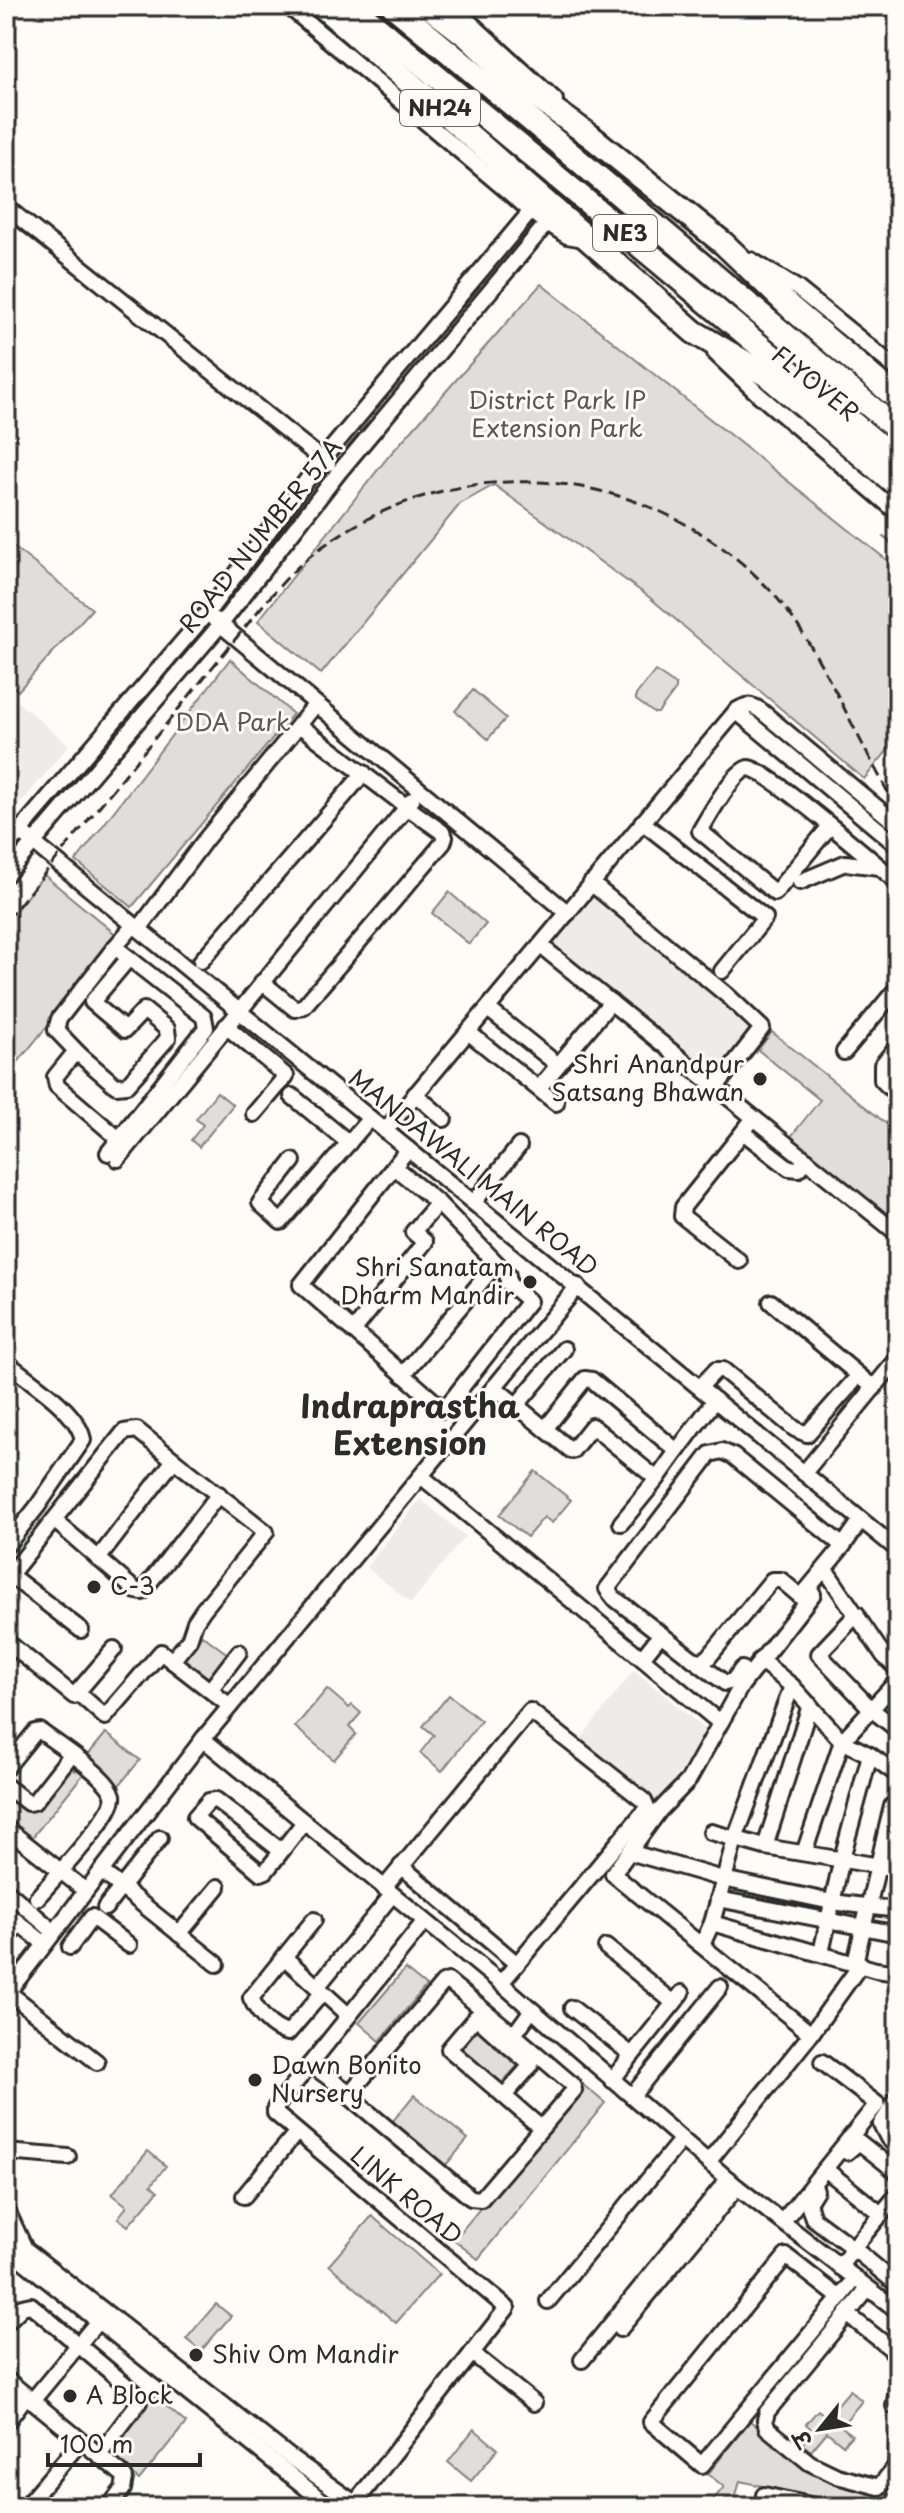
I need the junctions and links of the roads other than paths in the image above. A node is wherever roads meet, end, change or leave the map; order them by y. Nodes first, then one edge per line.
1 (288, 6) edge
2 (322, 6) edge
3 (352, 6) edge
4 (393, 6) edge
5 (428, 6) edge
6 (452, 6) edge
7 (589, 135) junction
8 (6, 207) edge
9 (531, 211) junction
10 (547, 223) junction
11 (585, 239) junction
12 (723, 243) junction
13 (694, 332) junction
14 (898, 370) edge
15 (898, 399) edge
16 (898, 430) edge
17 (322, 460) junction
18 (898, 461) edge
19 (339, 472) junction
20 (898, 486) edge
21 (898, 513) edge
22 (207, 613) junction
23 (221, 624) junction
24 (316, 704) junction
25 (736, 711) junction
26 (299, 725) junction
27 (364, 773) junction
28 (420, 790) junction
29 (407, 807) junction
30 (642, 822) junction
31 (898, 825) edge
32 (830, 826) junction
33 (19, 831) junction
34 (33, 842) junction
35 (898, 846) edge
36 (6, 847) edge
37 (881, 867) junction
38 (6, 875) edge
39 (800, 882) dead end
40 (591, 883) junction
41 (898, 883) edge
42 (568, 913) junction
43 (136, 927) junction
44 (541, 946) junction
45 (115, 947) junction
46 (129, 958) junction
47 (201, 961) dead end
48 (722, 971) dead end
49 (262, 982) junction
50 (898, 987) edge
51 (611, 1002) junction
52 (488, 1009) junction
53 (238, 1010) junction
54 (226, 1026) junction
55 (468, 1032) junction
56 (898, 1045) edge
57 (844, 1052) dead end
58 (80, 1055) junction
59 (558, 1065) junction
60 (544, 1082) dead end
61 (716, 1087) junction
62 (415, 1094) junction
63 (292, 1096) dead end
64 (898, 1096) edge
65 (556, 1103) dead end
66 (254, 1114) dead end
67 (370, 1118) junction
68 (754, 1118) junction
69 (444, 1119) dead end
70 (385, 1131) junction
71 (743, 1132) junction
72 (119, 1139) junction
73 (349, 1143) junction
74 (519, 1146) dead end
75 (408, 1149) junction
76 (807, 1160) junction
77 (293, 1161) dead end
78 (394, 1167) junction
79 (475, 1201) junction
80 (438, 1203) junction
81 (898, 1234) edge
82 (739, 1261) dead end
83 (496, 1264) junction
84 (578, 1286) junction
85 (771, 1302) dead end
86 (353, 1331) junction
87 (564, 1349) dead end
88 (898, 1358) edge
89 (6, 1362) edge
90 (403, 1375) junction
91 (853, 1382) dead end
92 (494, 1387) junction
93 (700, 1387) junction
94 (874, 1388) junction
95 (715, 1400) junction
96 (516, 1406) junction
97 (545, 1429) junction
98 (677, 1451) junction
99 (174, 1460) junction
100 (804, 1473) junction
101 (421, 1476) junction
102 (657, 1479) junction
103 (219, 1494) junction
104 (54, 1520) junction
105 (864, 1522) junction
106 (621, 1523) dead end
107 (6, 1546) edge
108 (843, 1546) junction
109 (898, 1550) edge
110 (98, 1559) junction
111 (829, 1575) junction
112 (8, 1577) edge
113 (801, 1597) junction
114 (857, 1614) junction
115 (81, 1630) dead end
116 (661, 1634) junction
117 (6, 1641) edge
118 (114, 1649) dead end
119 (239, 1652) dead end
120 (642, 1658) junction
121 (693, 1659) junction
122 (760, 1660) junction
123 (172, 1661) junction
124 (898, 1670) edge
125 (898, 1680) edge
126 (792, 1686) junction
127 (210, 1690) junction
128 (77, 1692) junction
129 (810, 1705) junction
130 (230, 1706) junction
131 (871, 1709) junction
132 (719, 1722) junction
133 (898, 1730) edge
134 (203, 1739) junction
135 (842, 1741) junction
136 (71, 1755) junction
137 (870, 1755) junction
138 (6, 1768) edge
139 (898, 1775) edge
140 (6, 1786) edge
141 (898, 1799) edge
142 (304, 1822) junction
143 (6, 1828) edge
144 (711, 1832) dead end
145 (160, 1838) dead end
146 (735, 1839) junction
147 (765, 1847) junction
148 (280, 1850) junction
149 (629, 1852) junction
150 (804, 1853) junction
151 (842, 1858) junction
152 (877, 1864) junction
153 (401, 1866) junction
154 (898, 1869) edge
155 (60, 1870) junction
156 (101, 1871) junction
157 (723, 1879) junction
158 (121, 1887) junction
159 (218, 1887) dead end
160 (6, 1890) edge
161 (86, 1891) junction
162 (388, 1891) junction
163 (37, 1898) dead end
164 (718, 1899) junction
165 (832, 1902) junction
166 (867, 1906) junction
167 (105, 1908) dead end
168 (898, 1910) edge
169 (71, 1911) junction
170 (6, 1913) edge
171 (314, 1920) dead end
172 (424, 1922) junction
173 (828, 1922) junction
174 (19, 1923) junction
175 (712, 1923) junction
176 (87, 1924) junction
177 (862, 1929) junction
178 (179, 1934) junction
179 (898, 1934) edge
180 (50, 1938) junction
181 (6, 1941) edge
182 (129, 1945) dead end
183 (702, 1945) junction
184 (70, 1947) dead end
185 (606, 1947) dead end
186 (821, 1953) junction
187 (284, 1957) junction
188 (217, 1964) dead end
189 (517, 1964) junction
190 (858, 1964) junction
191 (898, 1973) edge
192 (501, 1983) junction
193 (720, 1987) dead end
194 (320, 1990) junction
195 (7, 1994) edge
196 (572, 2008) dead end
197 (531, 2011) junction
198 (348, 2015) junction
199 (811, 2034) junction
200 (508, 2038) junction
201 (632, 2055) junction
202 (97, 2062) dead end
203 (822, 2062) dead end
204 (310, 2064) junction
205 (612, 2080) junction
206 (350, 2093) junction
207 (504, 2096) junction
208 (632, 2096) junction
209 (898, 2098) edge
210 (541, 2128) junction
211 (296, 2133) junction
212 (681, 2140) junction
213 (898, 2147) edge
214 (6, 2152) edge
215 (68, 2157) dead end
216 (709, 2161) junction
217 (830, 2173) junction
218 (898, 2173) edge
219 (732, 2183) junction
220 (898, 2194) edge
221 (244, 2196) dead end
222 (6, 2208) edge
223 (881, 2214) junction
224 (783, 2221) junction
225 (6, 2233) edge
226 (853, 2248) junction
227 (16, 2256) edge
228 (840, 2267) junction
229 (855, 2279) junction
230 (898, 2285) edge
231 (868, 2289) junction
232 (840, 2298) junction
233 (548, 2301) dead end
234 (898, 2311) edge
235 (847, 2314) junction
236 (103, 2316) junction
237 (6, 2323) edge
238 (79, 2345) junction
239 (472, 2353) junction
240 (898, 2358) edge
241 (586, 2363) dead end
242 (6, 2379) edge
243 (898, 2386) edge
244 (29, 2398) junction
245 (534, 2403) dead end
246 (898, 2408) edge
247 (6, 2423) edge
248 (243, 2429) junction
249 (898, 2438) edge
250 (81, 2441) junction
251 (99, 2455) junction
252 (895, 2472) edge
253 (764, 2495) dead end
254 (355, 2506) edge
255 (25, 2507) edge
256 (109, 2507) edge
257 (330, 2507) edge
258 (819, 2507) edge

1 - 9 street
2 - 11 highway, NH24
3 - 18 highway, NE3
4 - 16 highway, NE3
5 - 7 highway, FLYOVER
6 - 7 street
7 - 12 highway, FLYOVER
8 - 17 street
9 - 10 street
9 - 17 street, ROAD NUMBER 57A
10 - 11 street
10 - 19 street, ROAD NUMBER 57A
11 - 13 highway, FLYOVER
12 - 14 street
12 - 15 highway, FLYOVER
13 - 20 highway, FLYOVER
13 - 21 street
17 - 19 street
17 - 22 street, ROAD NUMBER 57A
19 - 23 street, ROAD NUMBER 57A
22 - 23 street
22 - 33 street, ROAD NUMBER 57A
23 - 24 street
23 - 34 street, ROAD NUMBER 57A
24 - 26 street
24 - 28 street
25 - 30 street
25 - 31 street
25 - 35 street
26 - 27 street
26 - 43 street
27 - 29 street
27 - 47 street
28 - 29 street
28 - 42 street
29 - 49 street
29 - 49 street
30 - 40 street
30 - 48 street
32 - 32 street
32 - 37 street
33 - 34 street, MANDAWALI MAIN ROAD
33 - 36 street, ROAD NUMBER 57A
34 - 38 street, ROAD NUMBER 57A
34 - 43 street, MANDAWALI MAIN ROAD
37 - 39 street
37 - 41 street
40 - 42 street
40 - 61 street
42 - 44 street
43 - 45 street
43 - 53 street, MANDAWALI MAIN ROAD
44 - 51 street
44 - 52 street
45 - 46 street
45 - 58 street
46 - 58 street
46 - 72 street
49 - 53 street
50 - 57 street
51 - 59 street
51 - 61 street
52 - 55 street
52 - 59 street
53 - 54 street
53 - 67 street, MANDAWALI MAIN ROAD
54 - 66 street
54 - 72 street
55 - 62 street
55 - 65 street
56 - 64 street
58 - 72 street
59 - 60 street
61 - 68 street
62 - 69 street
62 - 70 street
63 - 73 street
67 - 70 street, MANDAWALI MAIN ROAD
67 - 73 street
68 - 71 street
68 - 76 street
70 - 75 street, MANDAWALI MAIN ROAD
71 - 76 street
71 - 82 street
73 - 77 street
74 - 79 street
75 - 78 street
75 - 79 street, MANDAWALI MAIN ROAD
76 - 81 street
78 - 80 street
78 - 86 street
79 - 84 street, MANDAWALI MAIN ROAD
80 - 83 street
80 - 86 street
83 - 90 street
83 - 90 street
84 - 92 street
84 - 93 street, MANDAWALI MAIN ROAD
85 - 94 street
86 - 90 street
87 - 96 street
88 - 94 street
89 - 107 street
91 - 93 street
92 - 96 street
92 - 101 street
93 - 95 street, MANDAWALI MAIN ROAD
94 - 100 street
95 - 98 street
95 - 100 street, MANDAWALI MAIN ROAD
96 - 97 street
97 - 98 street
97 - 102 street
98 - 102 street
99 - 103 street
99 - 104 street
99 - 110 street
100 - 105 street, MANDAWALI MAIN ROAD
101 - 120 street
101 - 130 street
102 - 106 street
103 - 110 street
103 - 123 street
104 - 110 street
104 - 112 street
105 - 108 street
105 - 109 street, MANDAWALI MAIN ROAD
105 - 111 street
108 - 113 street
108 - 116 street
111 - 114 street
111 - 122 street
112 - 115 street
113 - 121 street
113 - 121 street
114 - 124 street
114 - 131 street
116 - 120 street
116 - 121 street
117 - 128 street
118 - 128 street
119 - 127 street
120 - 132 street
122 - 126 street
122 - 132 street
123 - 127 street
123 - 128 street
125 - 131 street
126 - 129 street
126 - 146 street
127 - 130 street
129 - 135 street
129 - 147 street
130 - 134 street
131 - 133 street
131 - 135 street
132 - 149 street
134 - 142 street
134 - 156 street
135 - 137 street
135 - 150 street
136 - 138 street
136 - 140 street
136 - 155 street
137 - 139 street
137 - 151 street
141 - 152 street
142 - 148 street
142 - 162 street
143 - 155 street
144 - 146 street
145 - 158 street
146 - 147 street
146 - 157 street
147 - 150 street
148 - 148 street
149 - 157 street
149 - 183 street
150 - 151 street
151 - 152 street
151 - 165 street
152 - 154 street
152 - 166 street
153 - 162 street
153 - 189 street
153 - 189 street
155 - 161 street
155 - 163 street
156 - 158 street
156 - 161 street
157 - 164 street
157 - 165 street
158 - 167 street
158 - 178 street
159 - 178 street
160 - 180 street
161 - 169 street
162 - 172 street
162 - 194 street
164 - 173 street
164 - 175 street
165 - 166 street
165 - 173 street
166 - 168 street
166 - 177 street
169 - 176 street
169 - 180 street
170 - 174 street
171 - 187 street
172 - 192 street
172 - 198 street, LINK ROAD
173 - 177 street
173 - 186 street
174 - 180 street
174 - 181 street
175 - 183 street
175 - 186 street
176 - 182 street
176 - 184 street
177 - 179 street
177 - 190 street
178 - 188 street
180 - 195 street
183 - 199 street
185 - 201 street
186 - 190 street
187 - 194 street
187 - 194 street
189 - 192 street
190 - 191 street
190 - 199 street
192 - 197 street
193 - 208 street
194 - 198 street
195 - 202 street
196 - 201 street
197 - 200 street
197 - 205 street
198 - 204 street, LINK ROAD
199 - 216 street
200 - 206 street
200 - 207 street
200 - 207 street
200 - 210 street
201 - 205 street
203 - 224 street
204 - 206 street
204 - 211 street, LINK ROAD
205 - 208 street
206 - 210 street
207 - 210 street
208 - 212 street
209 - 213 street
211 - 221 street
211 - 239 street, LINK ROAD
212 - 216 street
212 - 233 street
214 - 215 street
216 - 219 street
217 - 218 street
217 - 223 street
217 - 226 street
219 - 224 street
219 - 241 street
220 - 223 street
222 - 227 street
223 - 226 street
224 - 228 street
225 - 227 street
226 - 228 street
226 - 230 street
227 - 236 street
228 - 229 street
229 - 231 street
229 - 232 street
231 - 234 street
231 - 235 street
232 - 232 street
235 - 240 street
235 - 252 street
236 - 238 street
236 - 248 street
237 - 238 street
238 - 244 street
238 - 251 street
239 - 245 street
239 - 254 street, LINK ROAD
242 - 244 street
243 - 246 street
244 - 247 street
244 - 250 street
248 - 254 street
248 - 257 street
249 - 252 street
250 - 251 street
250 - 255 street
251 - 256 street
253 - 258 street

